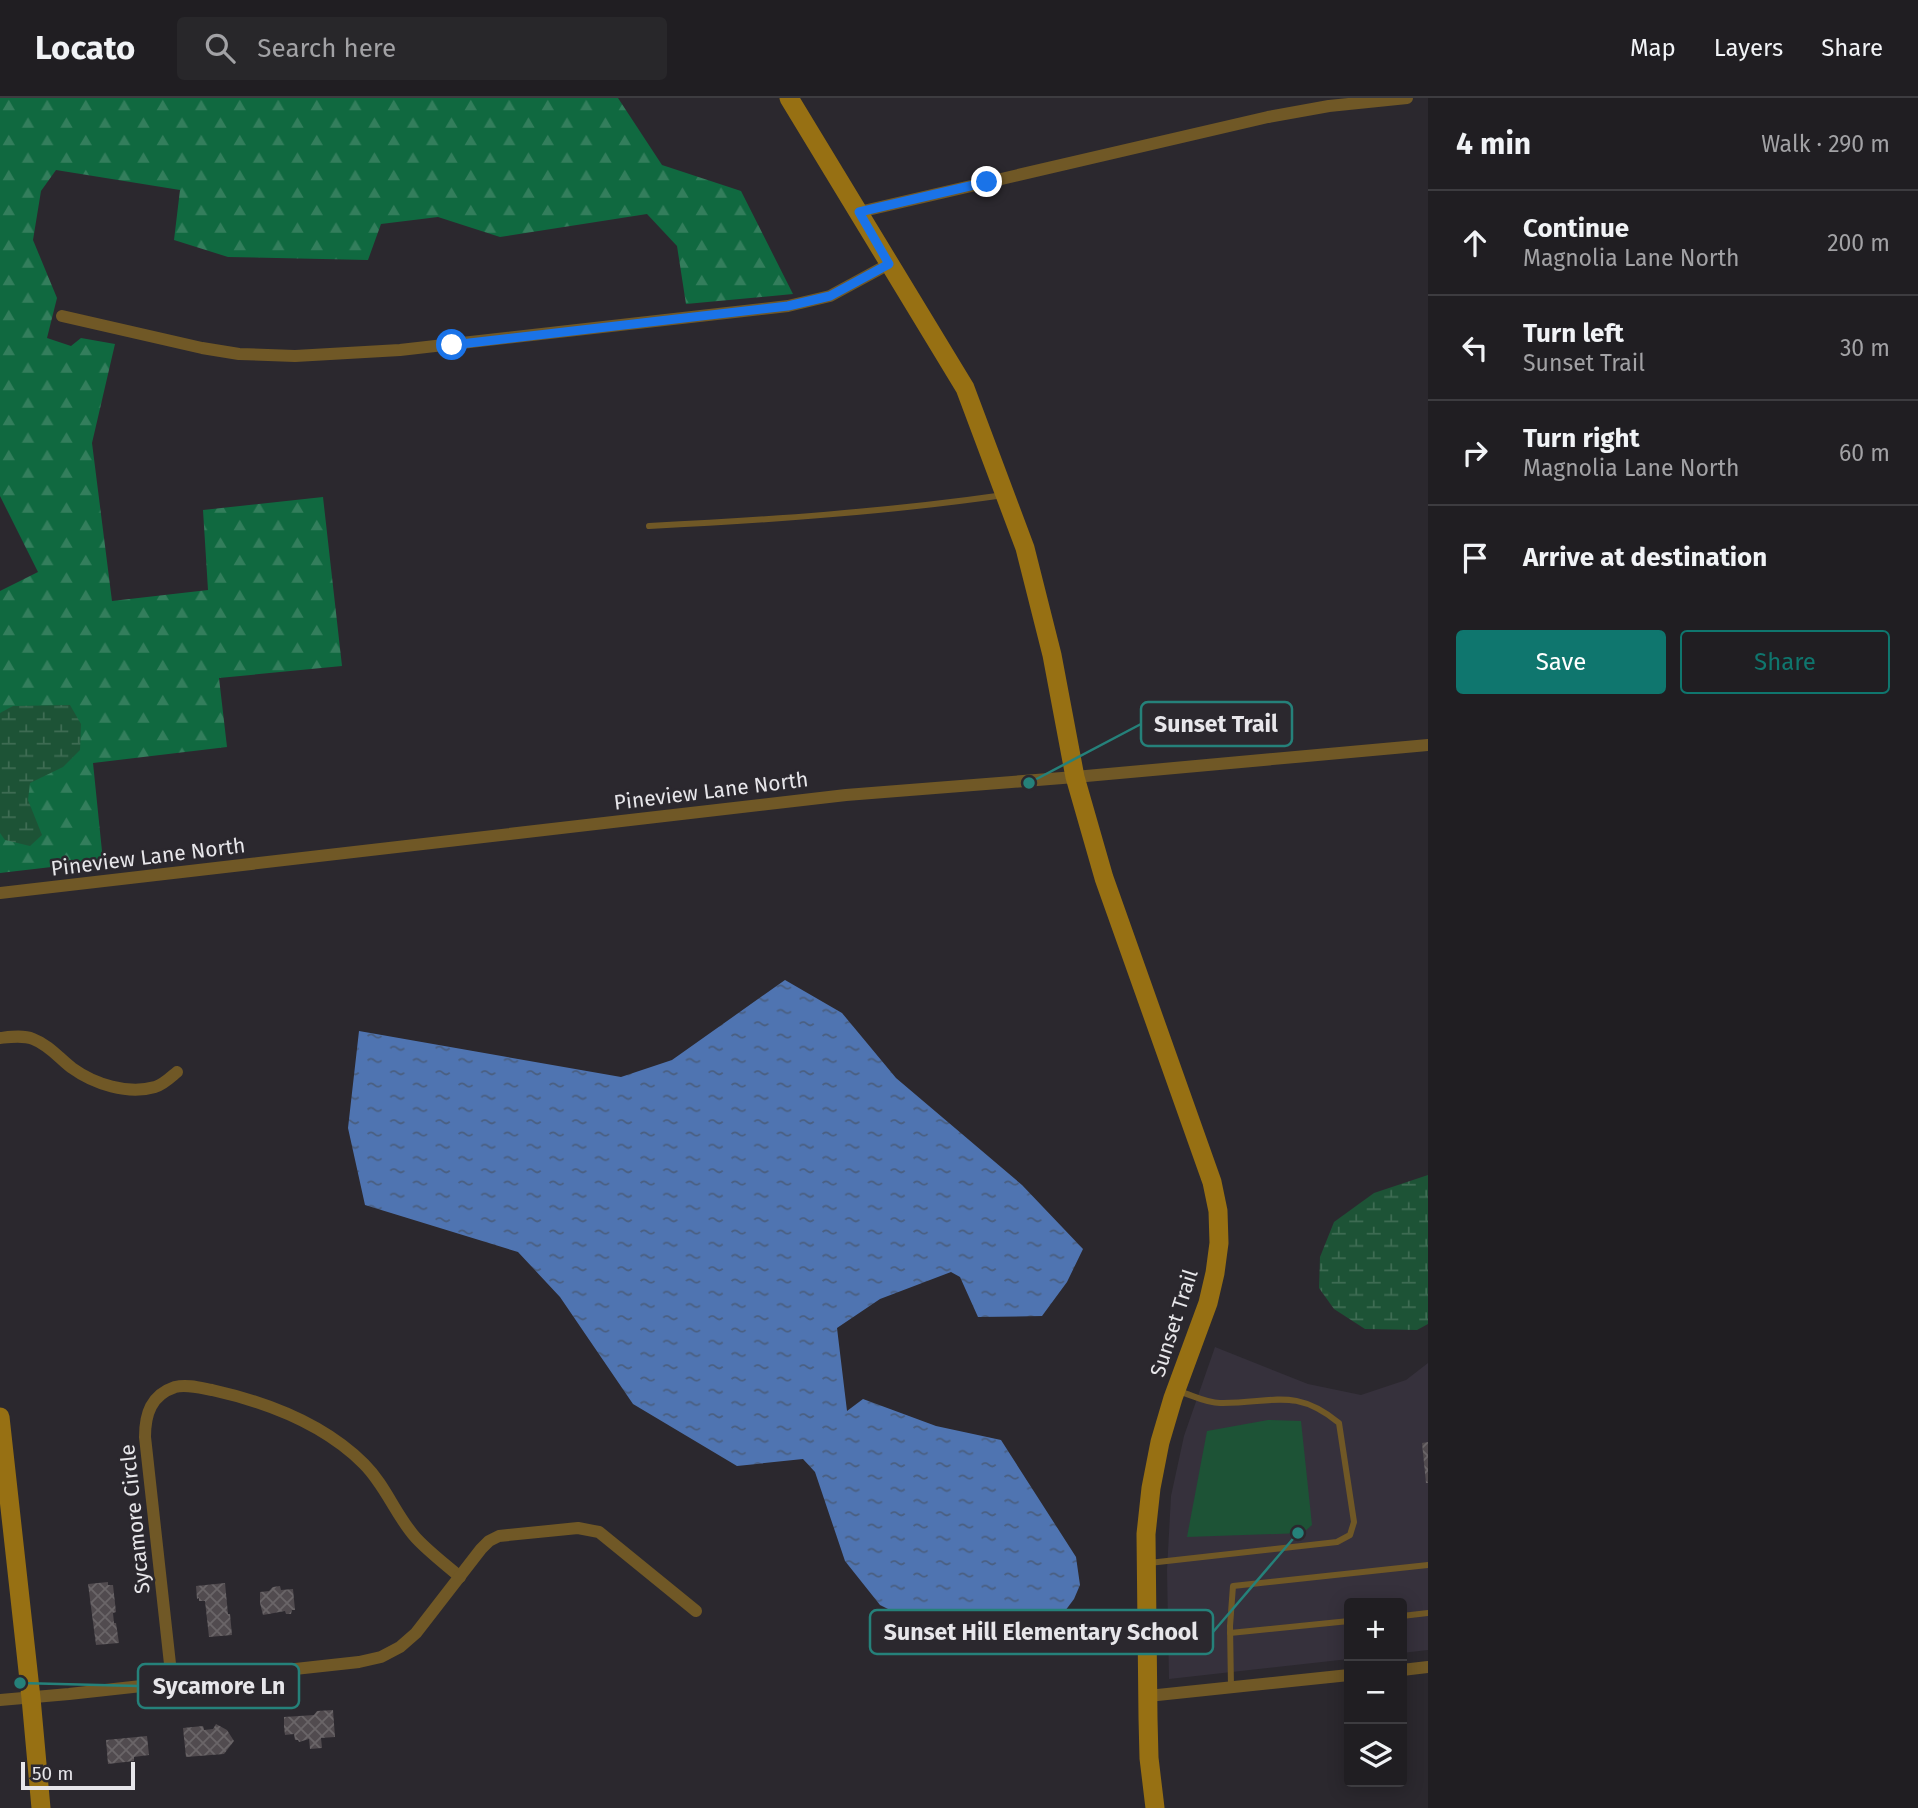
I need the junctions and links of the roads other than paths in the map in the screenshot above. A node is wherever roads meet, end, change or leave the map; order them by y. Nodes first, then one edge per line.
1 (789, 98) edge
2 (1407, 98) edge
3 (859, 212) junction
4 (889, 264) junction
5 (62, 316) dead end
6 (1006, 495) junction
7 (649, 526) dead end
8 (1428, 746) edge
9 (1074, 777) junction
10 (0, 893) edge
11 (0, 1038) edge
12 (177, 1072) dead end
13 (1176, 1390) junction
14 (0, 1417) edge
15 (1147, 1563) junction
16 (1428, 1565) edge
17 (460, 1577) junction
18 (696, 1611) dead end
19 (1428, 1613) edge
20 (1407, 1615) edge
21 (1344, 1622) edge
22 (1230, 1633) junction
23 (1428, 1667) edge
24 (1407, 1669) edge
25 (1344, 1676) edge
26 (172, 1682) junction
27 (1231, 1687) junction
28 (1149, 1696) junction
29 (31, 1698) junction
30 (0, 1700) edge
31 (41, 1808) edge
32 (1155, 1808) edge

1 - 3 street, Sunset Trail
2 - 3 street
3 - 4 street, Sunset Trail
4 - 5 street
4 - 6 street, Sunset Trail
6 - 7 lane
6 - 9 street, Sunset Trail
8 - 9 street, Pineview Lane North
9 - 10 street, Pineview Lane North
9 - 13 street, Sunset Trail
11 - 12 street
13 - 15 street, Sunset Trail
13 - 15 lane
14 - 29 street
15 - 28 street, Sunset Trail
16 - 22 lane
17 - 18 street
17 - 26 street
17 - 26 street, Sycamore Circle
19 - 20 lane
21 - 22 lane
22 - 27 lane
23 - 24 street
25 - 27 street
26 - 29 street
27 - 28 street
28 - 32 street, Sunset Trail
29 - 30 street
29 - 31 street

